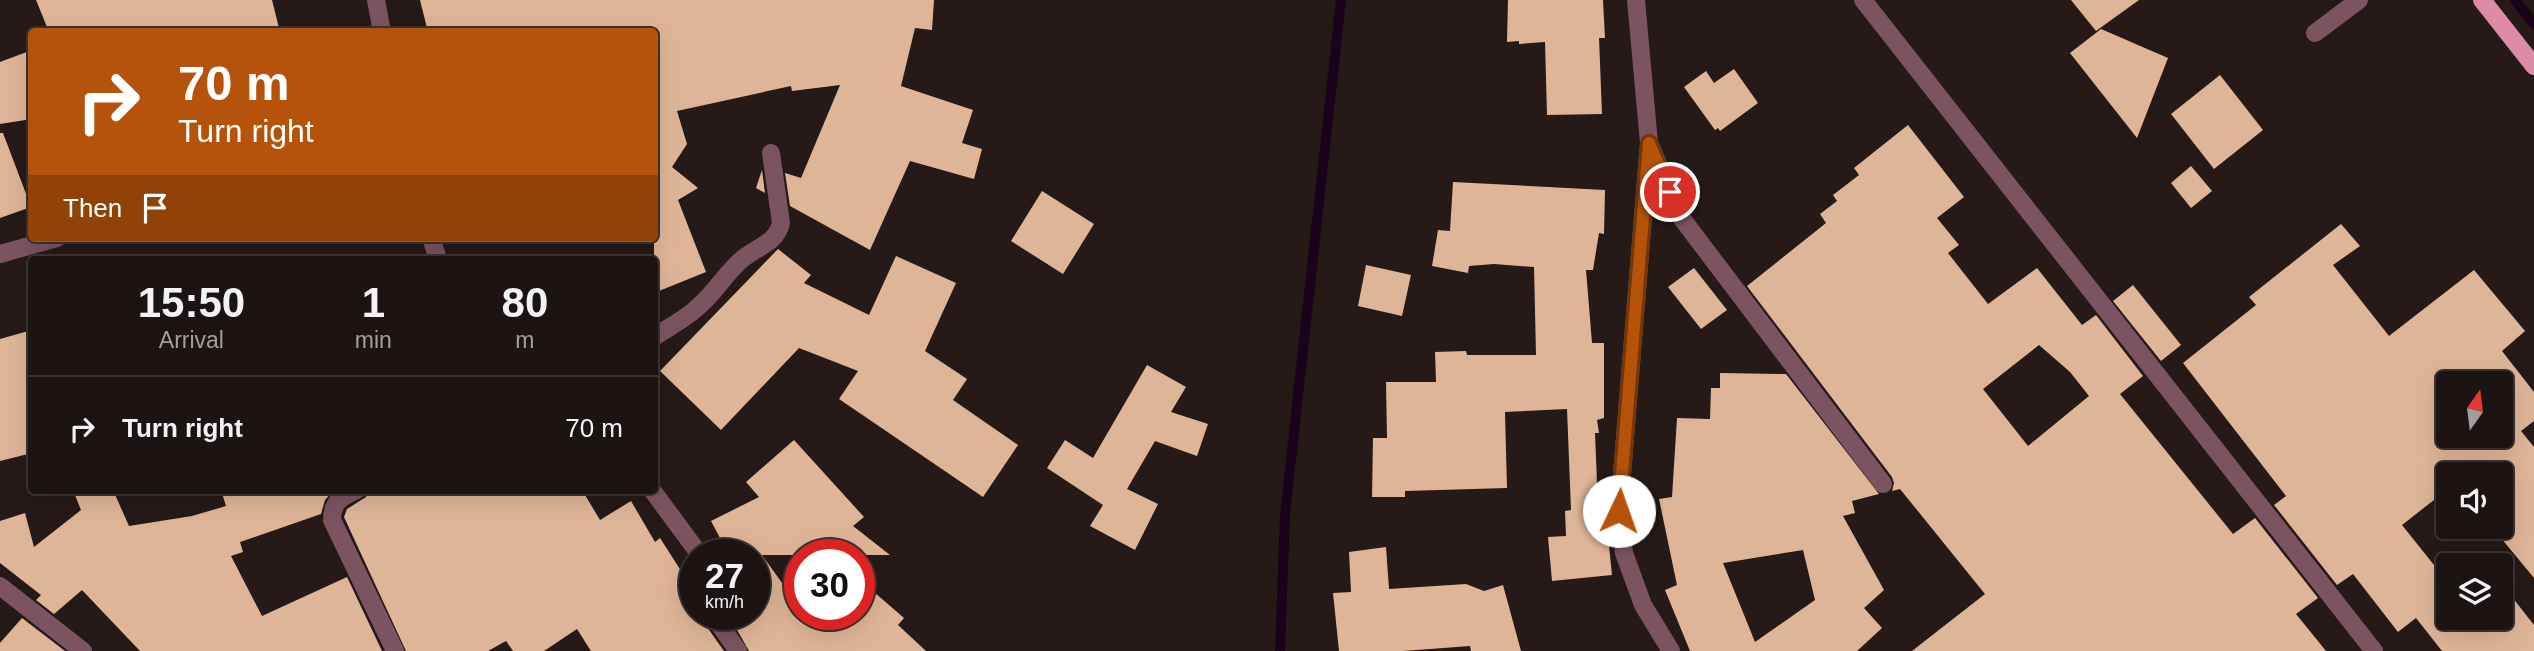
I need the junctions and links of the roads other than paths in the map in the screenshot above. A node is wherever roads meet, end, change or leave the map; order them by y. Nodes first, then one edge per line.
1 (376, 0) edge
2 (1636, 0) edge
3 (1863, 0) edge
4 (2360, 0) edge
5 (2482, 0) edge
6 (381, 28) edge
7 (2315, 33) dead end
8 (2534, 66) edge
9 (1649, 143) junction
10 (771, 153) dead end
11 (43, 242) edge
12 (0, 254) edge
13 (658, 334) edge
14 (1883, 484) dead end
15 (348, 494) edge
16 (655, 494) edge
17 (688, 539) edge
18 (0, 586) edge
19 (723, 630) edge
20 (1668, 650) edge
21 (83, 651) edge
22 (395, 651) edge
23 (738, 651) edge
24 (2374, 651) edge

1 - 6 street
2 - 9 street
3 - 24 street
4 - 7 street
5 - 8 main road
9 - 14 street
9 - 20 street
10 - 13 street
11 - 12 street
15 - 22 street
16 - 17 street
18 - 21 street
19 - 23 street

